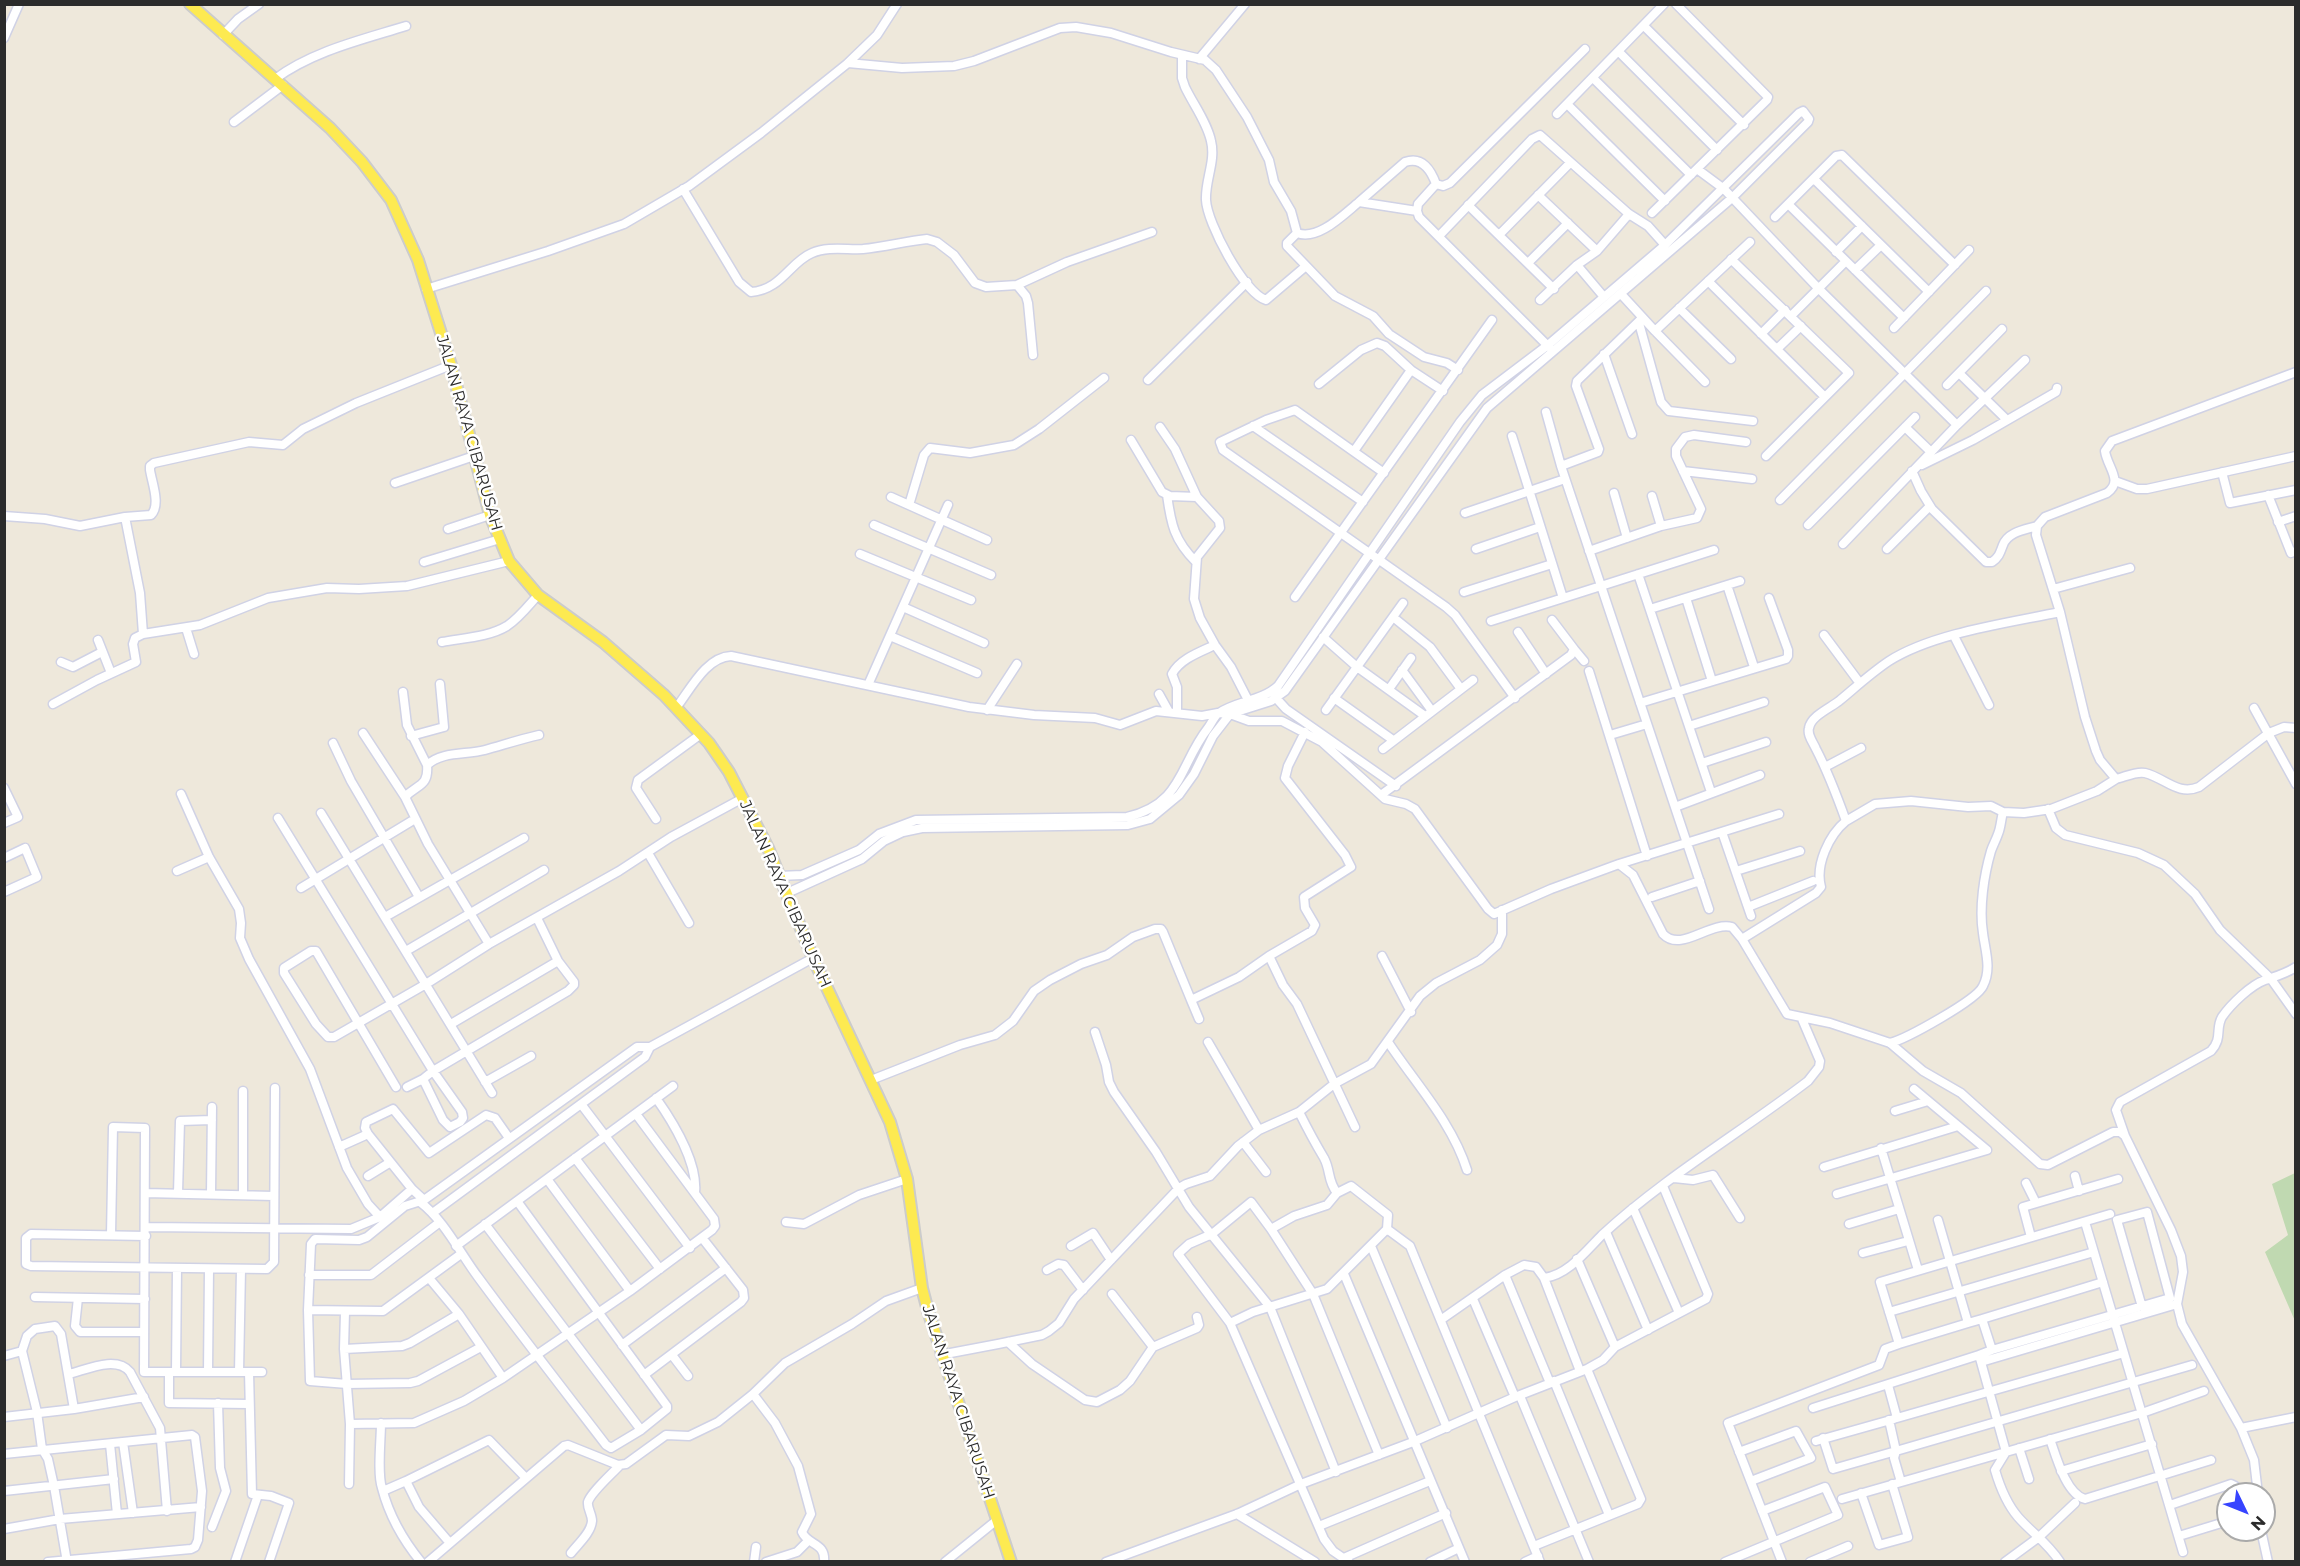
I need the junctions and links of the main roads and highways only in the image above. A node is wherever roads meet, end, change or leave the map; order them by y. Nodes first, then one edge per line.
1 (190, 4) edge
2 (1011, 1562) edge

1 - 2 main road, JALAN RAYA CIBARUSAH

